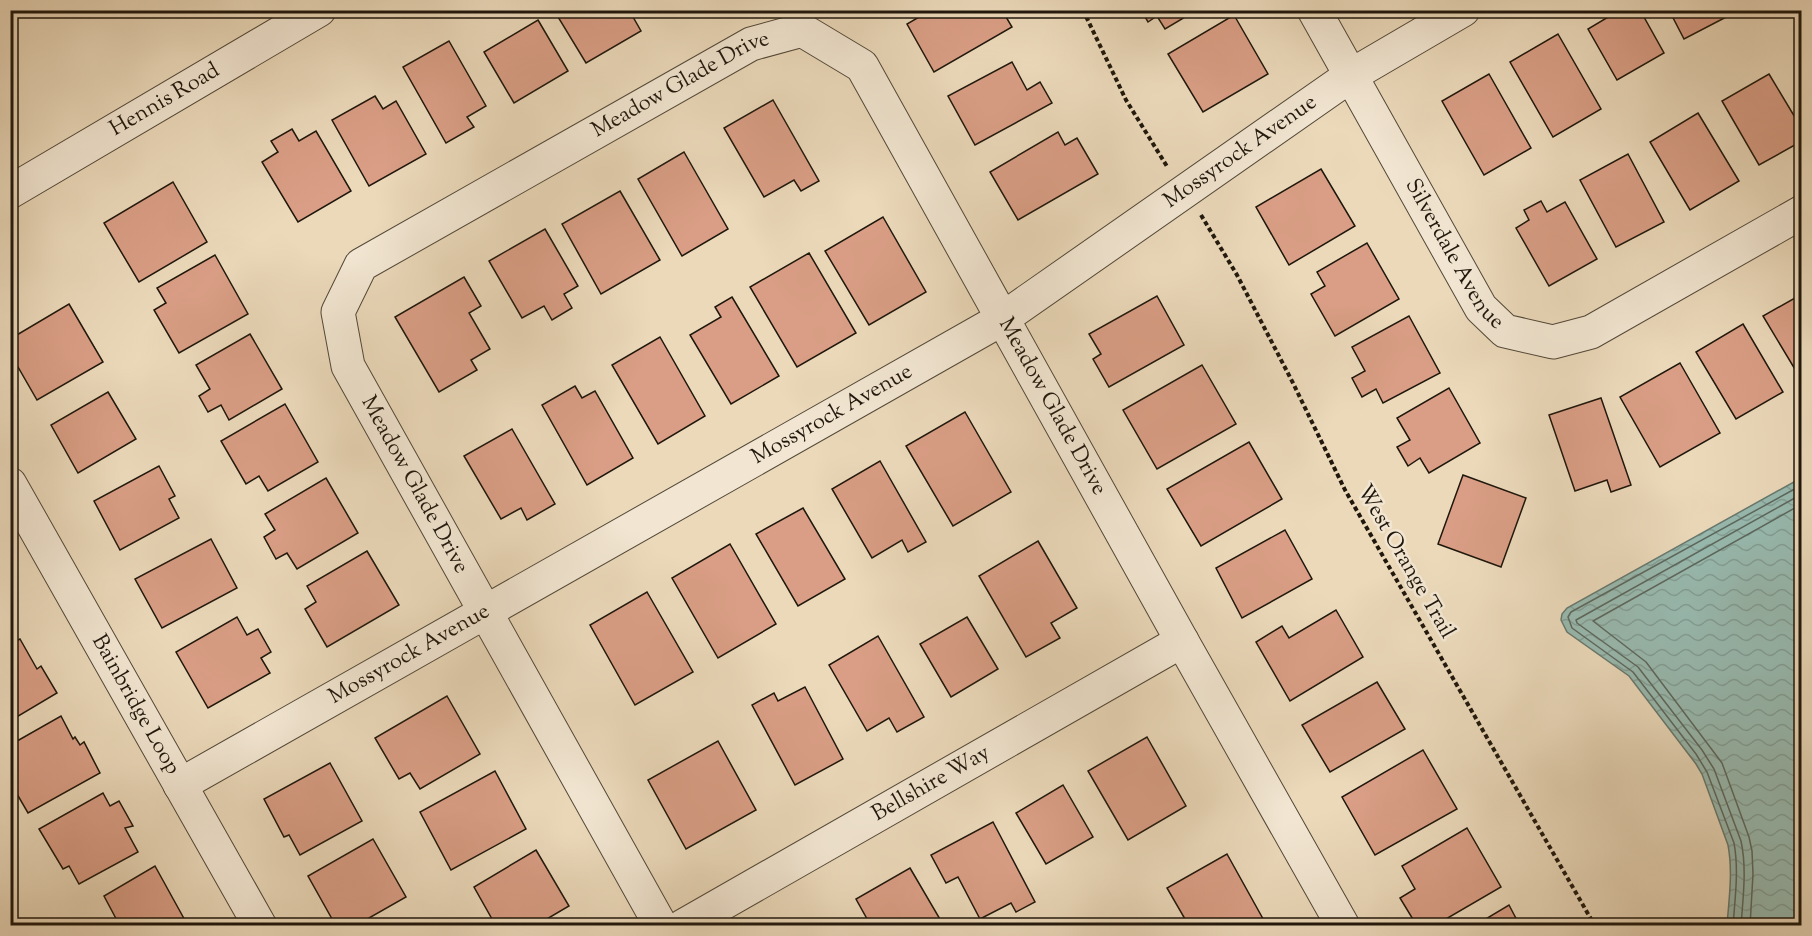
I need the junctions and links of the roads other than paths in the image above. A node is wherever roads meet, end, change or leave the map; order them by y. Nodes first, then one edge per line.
1 (319, 10) edge
2 (1314, 10) edge
3 (1463, 10) edge
4 (1350, 76) junction
5 (10, 192) edge
6 (1802, 212) edge
7 (1002, 319) junction
8 (10, 484) edge
9 (484, 611) junction
10 (1182, 641) junction
11 (180, 785) junction
12 (260, 926) edge
13 (661, 926) edge
14 (683, 926) edge
15 (1343, 926) edge

1 - 5 street, Hennis Road
2 - 4 street, Silverdale Avenue
3 - 4 street, Mossyrock Avenue
4 - 6 street, Silverdale Avenue
4 - 7 street, Mossyrock Avenue
7 - 9 street, Mossyrock Avenue
7 - 9 street, Meadow Glade Drive
7 - 10 street, Meadow Glade Drive
8 - 11 street, Bainbridge Loop
9 - 11 street, Mossyrock Avenue
9 - 13 street, Meadow Glade Drive
10 - 14 street, Bellshire Way
10 - 15 street, Meadow Glade Drive
11 - 12 street, Bainbridge Loop

